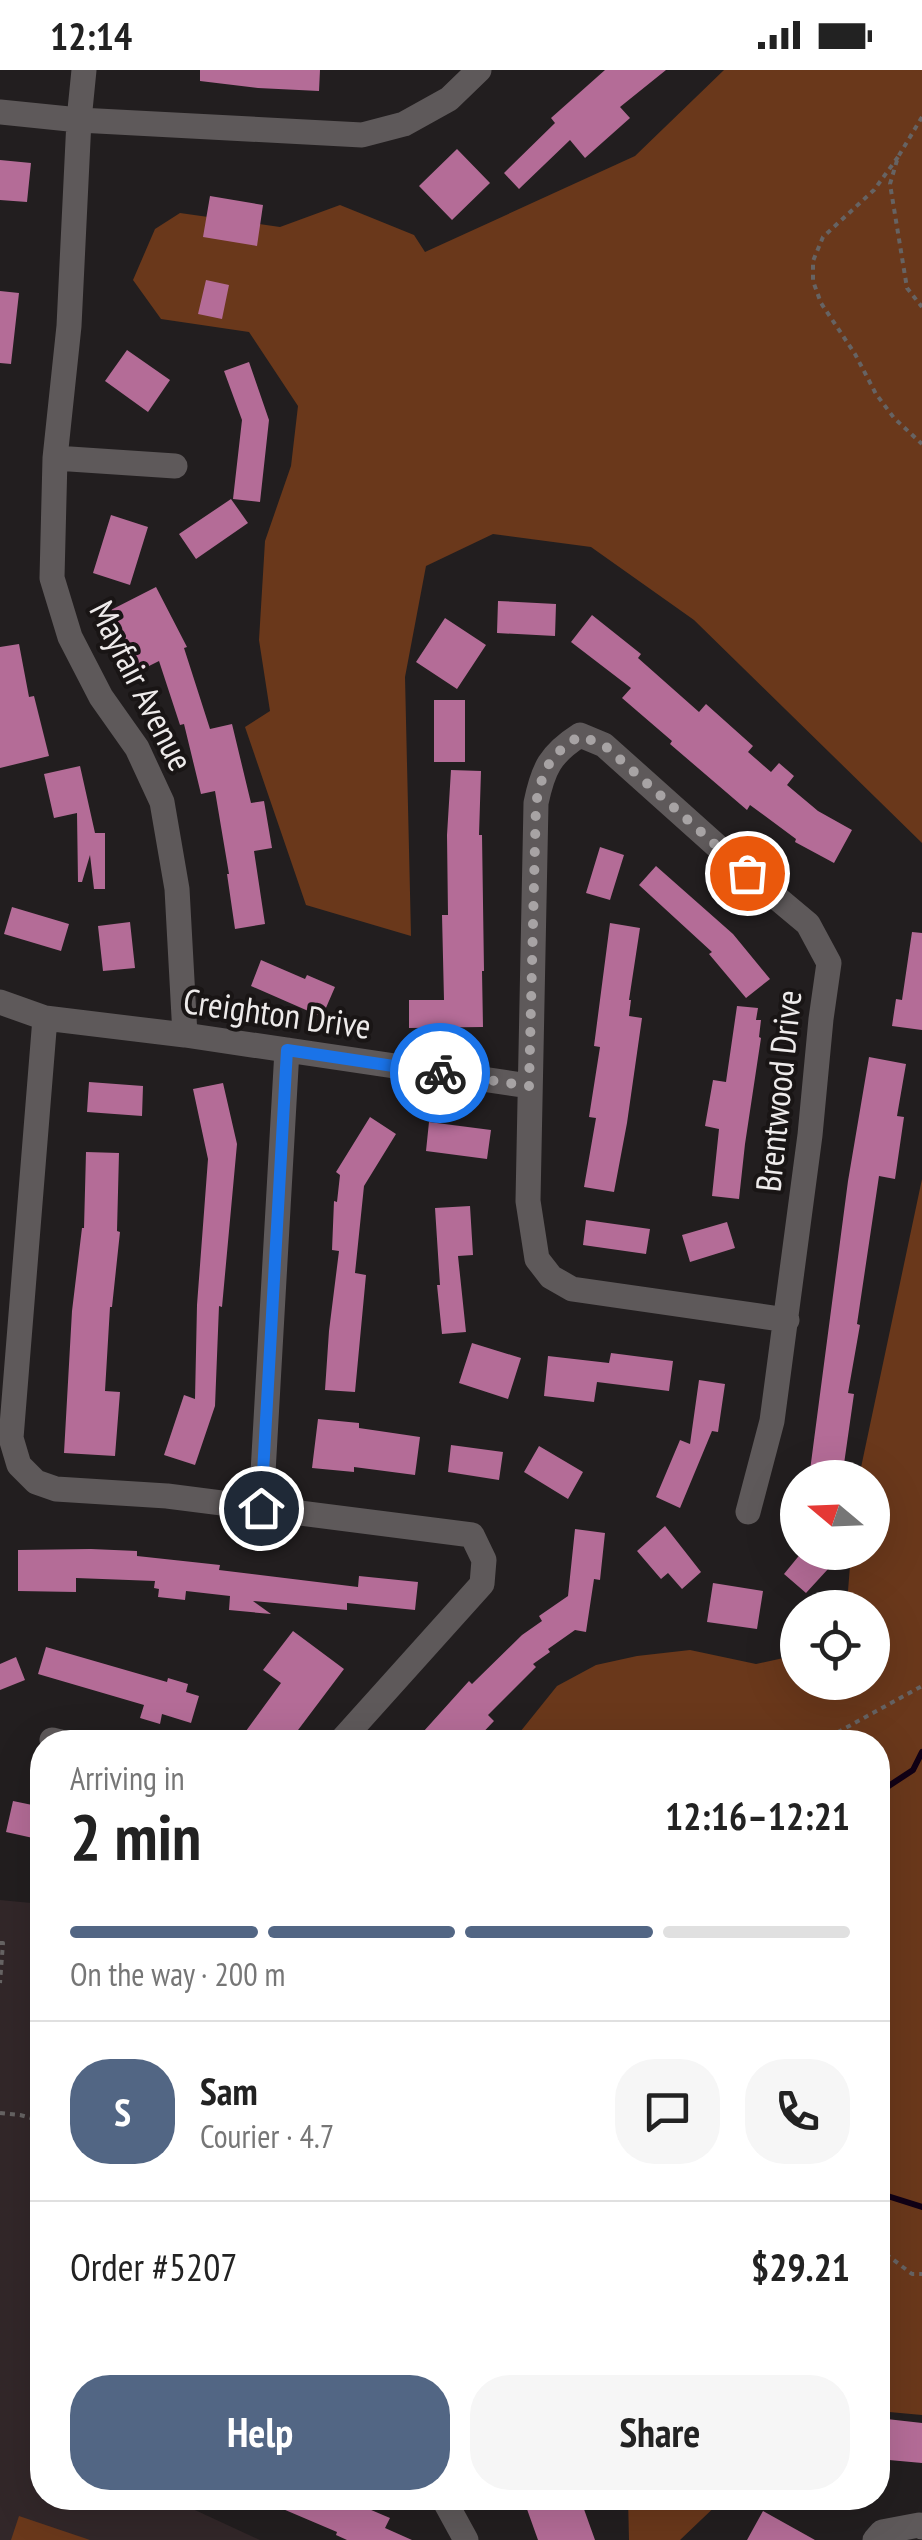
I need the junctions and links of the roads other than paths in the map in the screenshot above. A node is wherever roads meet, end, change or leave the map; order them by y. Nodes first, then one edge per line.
1 (84, 70) edge
2 (480, 70) edge
3 (0, 112) edge
4 (78, 120) junction
5 (55, 458) junction
6 (176, 466) dead end
7 (0, 1002) edge
8 (45, 1018) junction
9 (185, 1036) junction
10 (287, 1050) junction
11 (529, 1086) junction
12 (787, 1320) junction
13 (261, 1508) junction
14 (748, 1512) dead end
15 (351, 1730) edge
16 (450, 2510) edge
17 (922, 2526) edge
18 (466, 2540) edge
19 (875, 2540) edge

1 - 4 street, Mayfair Avenue
2 - 4 street
3 - 4 street
4 - 5 street, Mayfair Avenue
5 - 6 street
5 - 9 street, Mayfair Avenue
7 - 8 street, Creighton Drive
8 - 9 street, Creighton Drive
8 - 13 street
9 - 10 street, Creighton Drive
10 - 11 street, Creighton Drive
10 - 13 street
11 - 12 street
11 - 12 street, Brentwood Drive
12 - 14 street, Brentwood Drive
13 - 15 street
16 - 18 street
17 - 19 street

